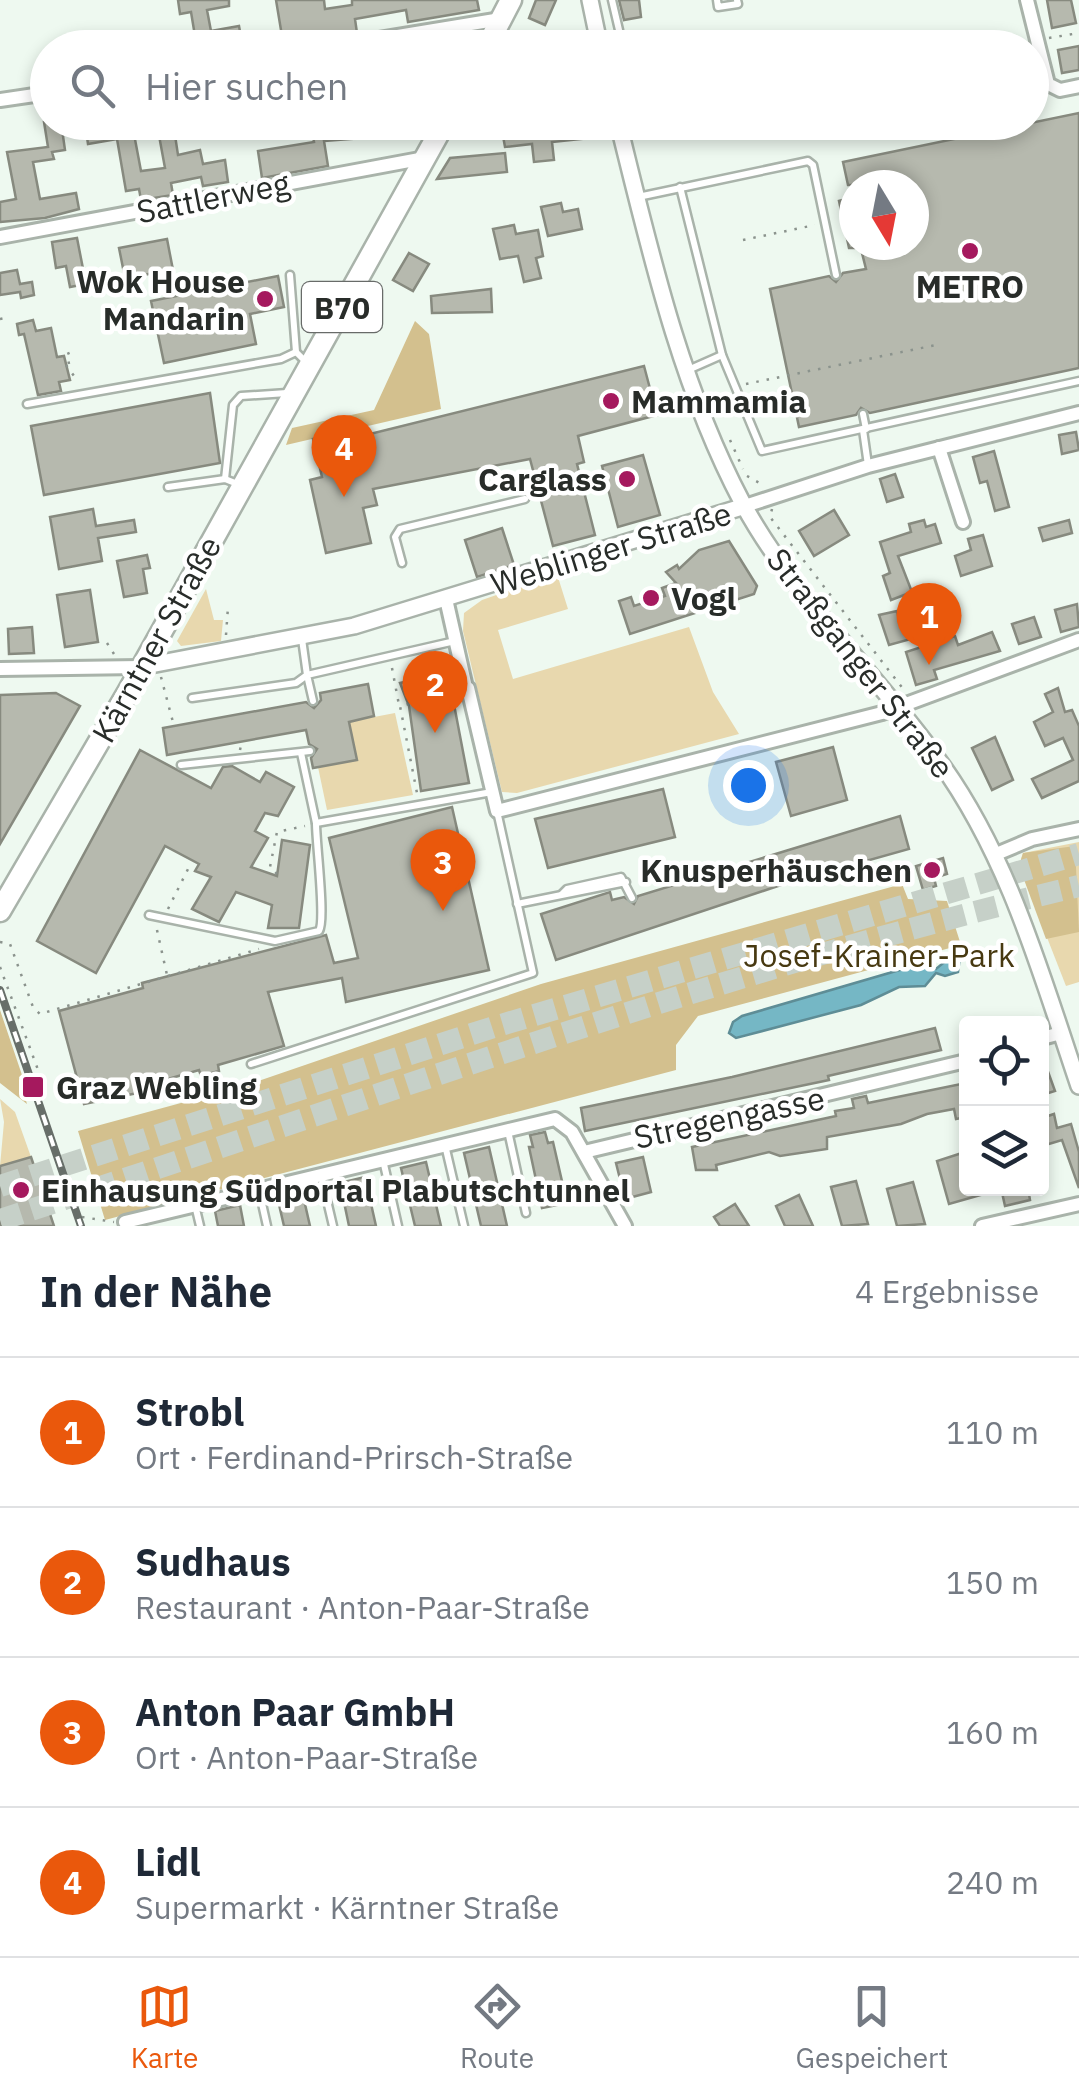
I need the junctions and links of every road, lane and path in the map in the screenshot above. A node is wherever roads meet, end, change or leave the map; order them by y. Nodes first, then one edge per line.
1 (590, 0) edge
2 (612, 0) edge
3 (737, 0) edge
4 (1026, 0) edge
5 (718, 4) edge
6 (506, 10) edge
7 (411, 30) edge
8 (596, 30) edge
9 (619, 30) dead end
10 (1034, 30) edge
11 (1079, 32) edge
12 (1049, 38) edge
13 (1049, 84) edge
14 (1079, 86) edge
15 (30, 95) edge
16 (0, 100) edge
17 (435, 140) edge
18 (622, 140) edge
19 (426, 158) junction
20 (680, 187) junction
21 (637, 198) junction
22 (824, 224) junction
23 (0, 237) edge
24 (743, 240) dead end
25 (290, 275) dead end
26 (836, 275) dead end
27 (10, 317) dead end
28 (0, 319) edge
29 (941, 344) dead end
30 (72, 352) dead end
31 (722, 355) junction
32 (302, 359) junction
33 (688, 370) junction
34 (78, 380) dead end
35 (1079, 380) edge
36 (735, 386) junction
37 (292, 394) junction
38 (27, 404) dead end
39 (1079, 413) edge
40 (864, 414) dead end
41 (865, 430) junction
42 (728, 435) dead end
43 (939, 448) junction
44 (868, 466) junction
45 (233, 482) junction
46 (767, 486) dead end
47 (168, 487) dead end
48 (525, 499) dead end
49 (744, 506) junction
50 (963, 522) dead end
51 (402, 563) dead end
52 (446, 600) junction
53 (228, 607) dead end
54 (302, 639) junction
55 (456, 640) junction
56 (1079, 640) edge
57 (222, 642) dead end
58 (107, 643) dead end
59 (115, 655) dead end
60 (389, 655) junction
61 (140, 666) junction
62 (0, 669) edge
63 (307, 675) junction
64 (162, 678) dead end
65 (192, 698) dead end
66 (313, 701) dead end
67 (410, 704) dead end
68 (400, 706) junction
69 (896, 707) junction
70 (174, 726) dead end
71 (182, 765) dead end
72 (492, 792) junction
73 (420, 803) junction
74 (497, 811) junction
75 (316, 824) junction
76 (1079, 829) edge
77 (994, 855) junction
78 (277, 874) dead end
79 (626, 882) junction
80 (562, 894) junction
81 (632, 898) dead end
82 (517, 904) junction
83 (0, 911) edge
84 (149, 915) dead end
85 (268, 940) junction
86 (0, 942) edge
87 (0, 967) edge
88 (1061, 1033) junction
89 (1049, 1036) edge
90 (959, 1063) edge
91 (252, 1064) dead end
92 (1079, 1086) edge
93 (33, 1087) dead end
94 (508, 1130) junction
95 (445, 1146) junction
96 (584, 1152) junction
97 (382, 1160) junction
98 (321, 1175) junction
99 (259, 1190) junction
100 (1079, 1204) edge
101 (195, 1205) junction
102 (526, 1213) dead end
103 (82, 1217) dead end
104 (126, 1224) edge
105 (200, 1226) edge
106 (268, 1226) edge
107 (333, 1226) edge
108 (398, 1226) edge
109 (464, 1226) edge
110 (623, 1226) edge
111 (982, 1226) edge

1 - 8 street
2 - 9 lane
3 - 5 lane
4 - 10 street
6 - 7 street
11 - 12 path
13 - 14 street
15 - 16 street
17 - 19 main road, Kärntner Straße / B70
18 - 21 street, Straßganger Straße
19 - 23 street, Sattlerweg
19 - 32 main road, Kärntner Straße / B70
20 - 21 lane
20 - 22 lane
20 - 31 lane
21 - 33 street, Straßganger Straße
22 - 24 path
22 - 26 lane
25 - 32 lane
27 - 28 path
29 - 36 path
30 - 34 path
31 - 33 lane
31 - 36 lane
32 - 37 main road, Kärntner Straße / B70
32 - 38 lane
33 - 49 street, Straßganger Straße
35 - 41 lane
36 - 41 lane
37 - 45 main road, Kärntner Straße / B70
37 - 45 lane
39 - 43 street, Weblinger Straße
40 - 41 lane
41 - 44 lane
42 - 46 path
43 - 44 street, Weblinger Straße
43 - 50 street
44 - 49 street, Weblinger Straße
45 - 47 lane
45 - 61 main road, Kärntner Straße / B70
48 - 51 lane
49 - 52 street, Weblinger Straße
49 - 69 street, Straßganger Straße
52 - 54 street, Weblinger Straße
52 - 55 street
53 - 57 path
54 - 61 street, Weblinger Straße
54 - 63 lane
55 - 60 lane
55 - 72 street
56 - 69 street
58 - 59 path
60 - 63 lane
60 - 68 path
61 - 62 street
61 - 83 main road, Kärntner Straße / B70
63 - 65 lane
63 - 66 lane
64 - 70 path
67 - 68 path
68 - 73 path
69 - 74 street
69 - 77 street, Straßganger Straße
71 - 75 lane
72 - 73 lane
72 - 74 street
73 - 75 lane
74 - 82 lane
75 - 78 path
75 - 85 lane
76 - 77 street
77 - 88 street, Straßganger Straße
79 - 80 lane
79 - 80 lane
79 - 81 lane
80 - 82 lane
82 - 91 lane
84 - 85 lane
85 - 86 path
87 - 93 path
88 - 89 street
88 - 92 street, Straßganger Straße
90 - 96 street, Stregengasse
94 - 95 street
94 - 96 street
94 - 102 lane
95 - 97 street
95 - 109 lane
96 - 110 street
97 - 98 street
97 - 108 lane
98 - 99 street
98 - 107 lane
99 - 101 street
99 - 106 lane
100 - 111 street
101 - 104 street
101 - 105 lane
103 - 104 path

